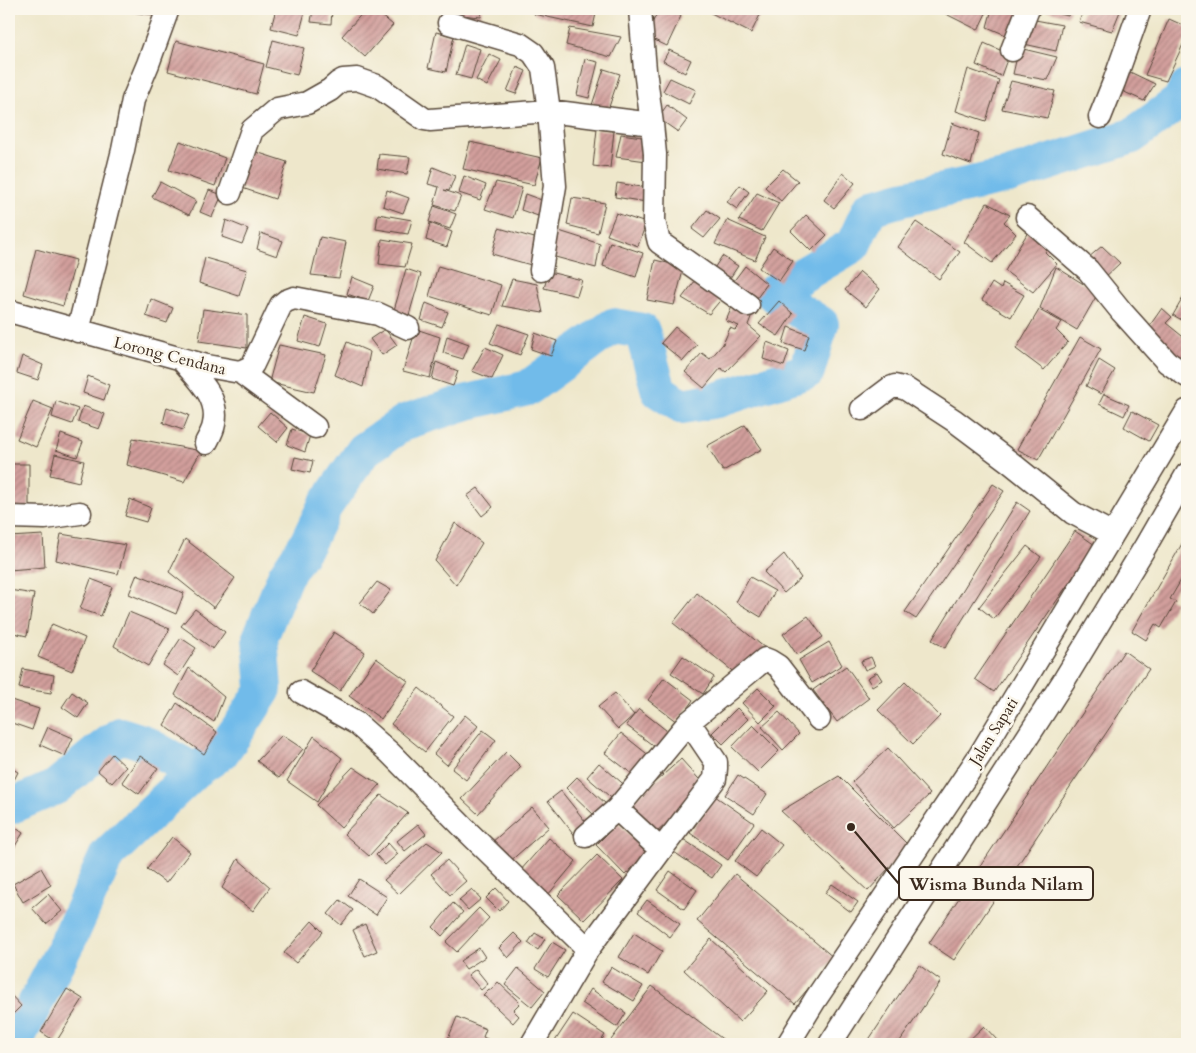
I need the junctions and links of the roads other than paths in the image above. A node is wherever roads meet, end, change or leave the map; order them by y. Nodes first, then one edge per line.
1 (168, 9) edge
2 (640, 9) edge
3 (1028, 9) edge
4 (1140, 9) edge
5 (449, 23) dead end
6 (1012, 50) dead end
7 (549, 111) junction
8 (1100, 117) dead end
9 (652, 124) junction
10 (230, 193) dead end
11 (1027, 217) dead end
12 (540, 270) dead end
13 (748, 305) dead end
14 (9, 311) edge
15 (408, 328) dead end
16 (78, 331) junction
17 (181, 359) junction
18 (240, 372) junction
19 (1187, 376) edge
20 (862, 409) dead end
21 (1187, 410) edge
22 (315, 427) dead end
23 (206, 443) dead end
24 (1187, 474) edge
25 (80, 513) dead end
26 (9, 517) edge
27 (1114, 534) junction
28 (1035, 663) junction
29 (1063, 682) junction
30 (301, 692) dead end
31 (820, 719) dead end
32 (689, 722) junction
33 (617, 808) junction
34 (586, 836) dead end
35 (661, 850) junction
36 (588, 950) junction
37 (532, 1044) edge
38 (788, 1044) edge
39 (830, 1044) edge

1 - 16 street
2 - 9 street
3 - 6 street
4 - 8 street
5 - 7 street
7 - 9 street
7 - 10 street
7 - 12 street
9 - 13 street
11 - 19 street
14 - 16 street, Lorong Cendana
15 - 18 street, Lorong Cendana
16 - 17 street, Lorong Cendana
17 - 18 street, Lorong Cendana
17 - 23 street
18 - 22 street
20 - 27 street
21 - 27 street, Jalan Sapati
24 - 29 street, Jalan Sapati
25 - 26 street
27 - 28 street, Jalan Sapati
28 - 29 street
28 - 38 street, Jalan Sapati
29 - 39 street, Jalan Sapati
30 - 36 street
31 - 32 street
32 - 33 street
32 - 35 street
33 - 34 street
33 - 35 street
35 - 36 street
36 - 37 street

